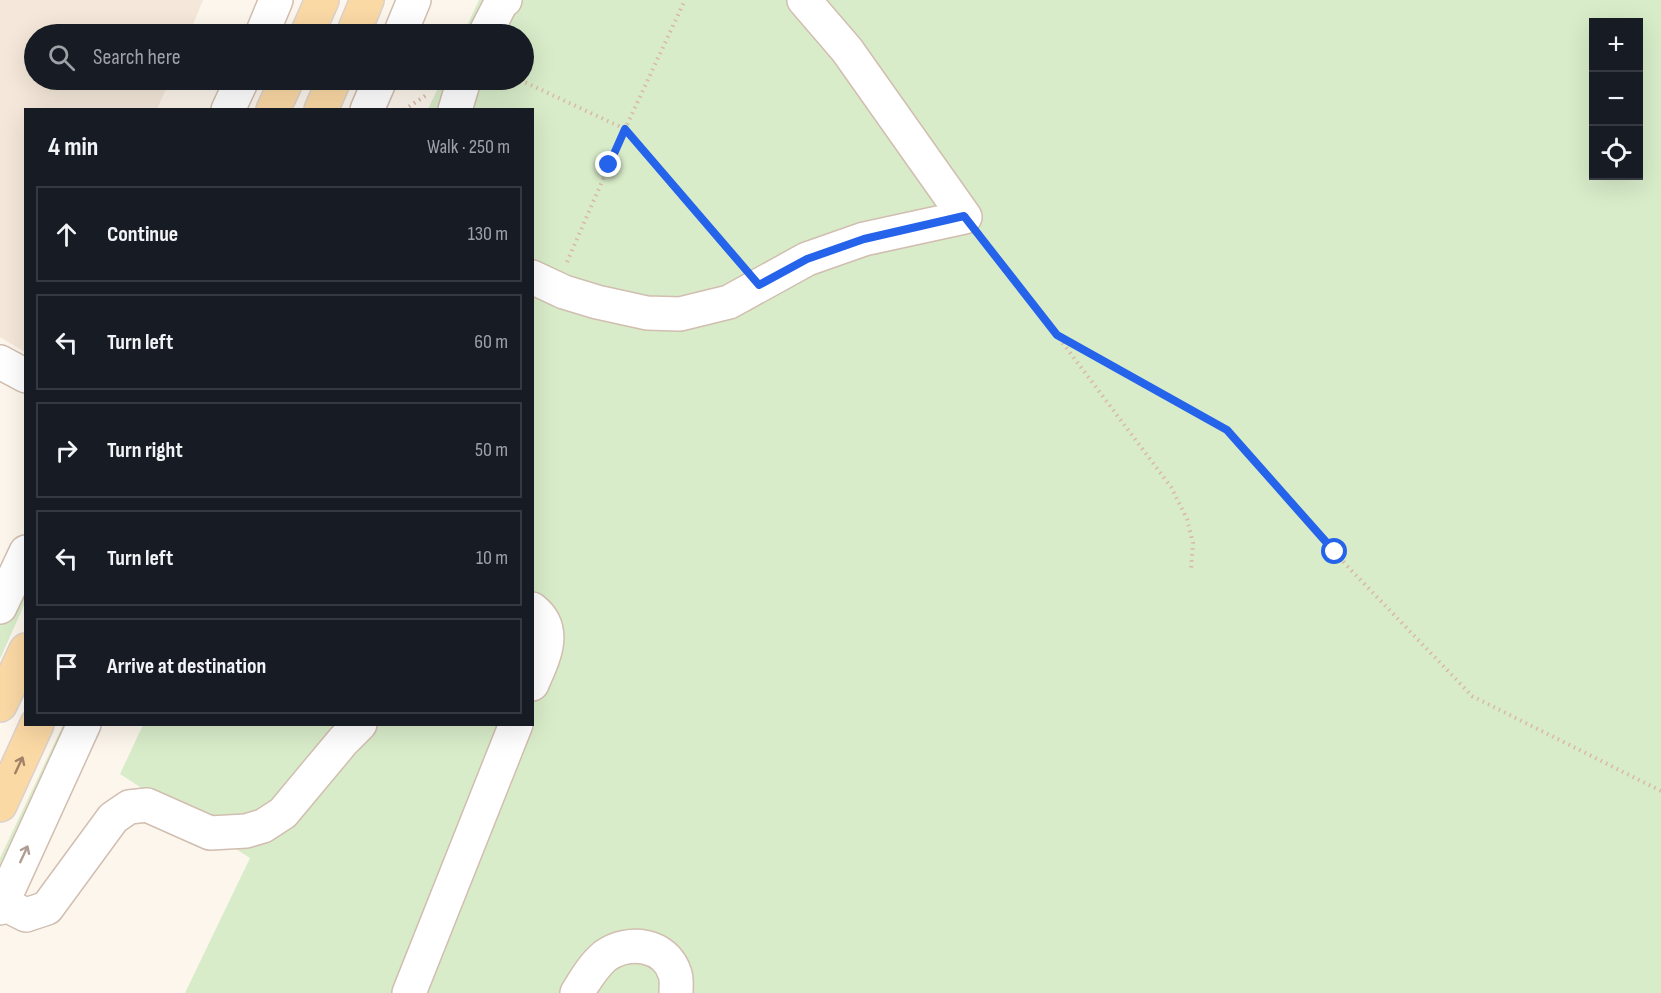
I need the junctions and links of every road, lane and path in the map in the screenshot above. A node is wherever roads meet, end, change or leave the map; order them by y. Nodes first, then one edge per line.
1 (276, 0) edge
2 (322, 0) edge
3 (367, 0) edge
4 (505, 0) edge
5 (685, 0) edge
6 (804, 0) edge
7 (265, 24) edge
8 (311, 24) edge
9 (357, 24) edge
10 (490, 24) edge
11 (534, 87) edge
12 (237, 90) edge
13 (282, 90) edge
14 (330, 90) edge
15 (376, 90) edge
16 (454, 90) edge
17 (442, 102) edge
18 (229, 108) edge
19 (274, 108) edge
20 (322, 108) edge
21 (368, 108) edge
22 (414, 108) edge
23 (625, 129) junction
24 (964, 216) junction
25 (544, 283) edge
26 (759, 285) junction
27 (1057, 335) junction
28 (0, 362) edge
29 (24, 375) edge
30 (24, 556) edge
31 (1191, 570) dead end
32 (0, 607) edge
33 (534, 611) edge
34 (24, 654) edge
35 (534, 679) edge
36 (0, 705) edge
37 (36, 726) edge
38 (83, 726) edge
39 (358, 726) edge
40 (515, 726) edge
41 (1661, 791) edge
42 (0, 806) edge
43 (1, 905) edge
44 (409, 993) edge
45 (577, 993) edge
46 (676, 993) edge

1 - 7 street
2 - 8 main road
3 - 9 main road
4 - 10 street
5 - 23 path
6 - 24 street
11 - 23 path
12 - 18 street
13 - 19 main road
14 - 20 main road
15 - 21 street
16 - 17 street
17 - 22 path
23 - 25 path
23 - 26 path
24 - 26 street
24 - 27 path
25 - 26 street
27 - 31 path
27 - 41 path
28 - 29 street
30 - 32 street
33 - 35 street
34 - 36 main road
42 -> 37 main road
43 -> 38 street
39 - 43 street
40 - 44 street
45 - 46 street

